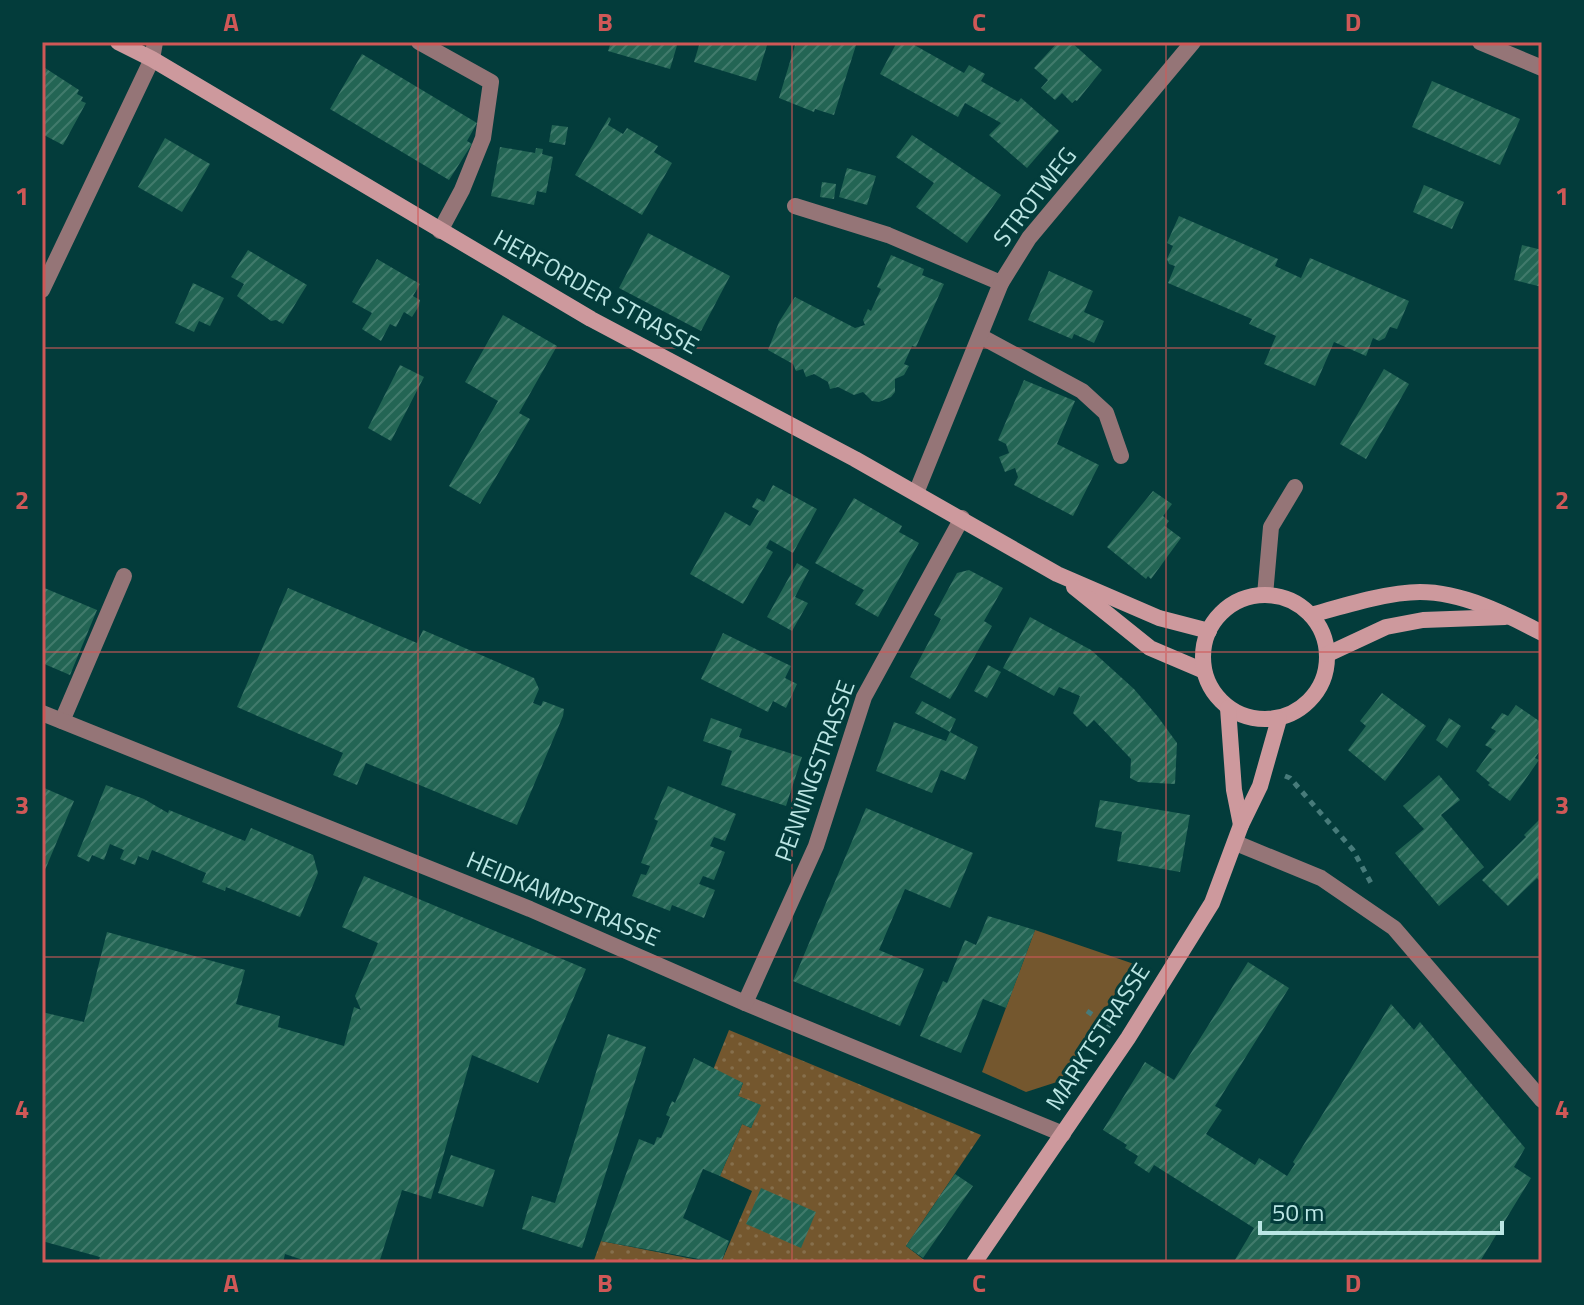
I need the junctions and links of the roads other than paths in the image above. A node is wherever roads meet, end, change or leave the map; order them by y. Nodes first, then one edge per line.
1 (118, 42) edge
2 (419, 42) edge
3 (1193, 42) edge
4 (1480, 42) edge
5 (154, 50) edge
6 (1542, 68) edge
7 (795, 206) dead end
8 (440, 231) junction
9 (1001, 283) junction
10 (42, 290) edge
11 (980, 336) junction
12 (1121, 456) dead end
13 (1295, 487) dead end
14 (916, 493) junction
15 (962, 518) junction
16 (1057, 574) junction
17 (124, 576) dead end
18 (1265, 595) junction
19 (1311, 615) junction
20 (1507, 617) junction
21 (1539, 626) edge
22 (1209, 631) junction
23 (1328, 654) junction
24 (1204, 671) junction
25 (1228, 708) junction
26 (42, 713) edge
27 (1279, 719) junction
28 (62, 721) junction
29 (1241, 825) junction
30 (1236, 843) junction
31 (745, 1003) junction
32 (1542, 1100) edge
33 (1063, 1134) junction
34 (974, 1263) edge

1 - 5 main road, HERFORDER STRASSE
2 - 8 street
3 - 9 street, STROTWEG
4 - 6 street
5 - 8 main road, HERFORDER STRASSE
5 - 10 street
7 - 9 street
8 - 14 main road, HERFORDER STRASSE
9 - 11 street, STROTWEG
11 - 12 street
11 - 14 street, STROTWEG
13 - 18 street
14 - 15 main road, HERFORDER STRASSE
15 - 16 main road, HERFORDER STRASSE
15 - 31 street, PENNINGSTRASSE
16 - 22 main road, HERFORDER STRASSE
16 - 24 main road, HERFORDER STRASSE
17 - 28 street
18 - 19 main road
18 - 22 main road
19 - 20 main road
19 - 23 main road
20 - 21 main road
20 - 23 main road
22 - 24 main road
23 - 27 main road
24 - 25 main road
25 - 27 main road
25 - 29 main road, MARKTSTRASSE
26 - 28 street, HEIDKAMPSTRASSE
27 - 29 main road, MARKTSTRASSE
28 - 31 street, HEIDKAMPSTRASSE
29 - 30 main road, MARKTSTRASSE
30 - 32 street
30 - 33 main road, MARKTSTRASSE
31 - 33 street, HEIDKAMPSTRASSE
33 - 34 main road, MARKTSTRASSE

